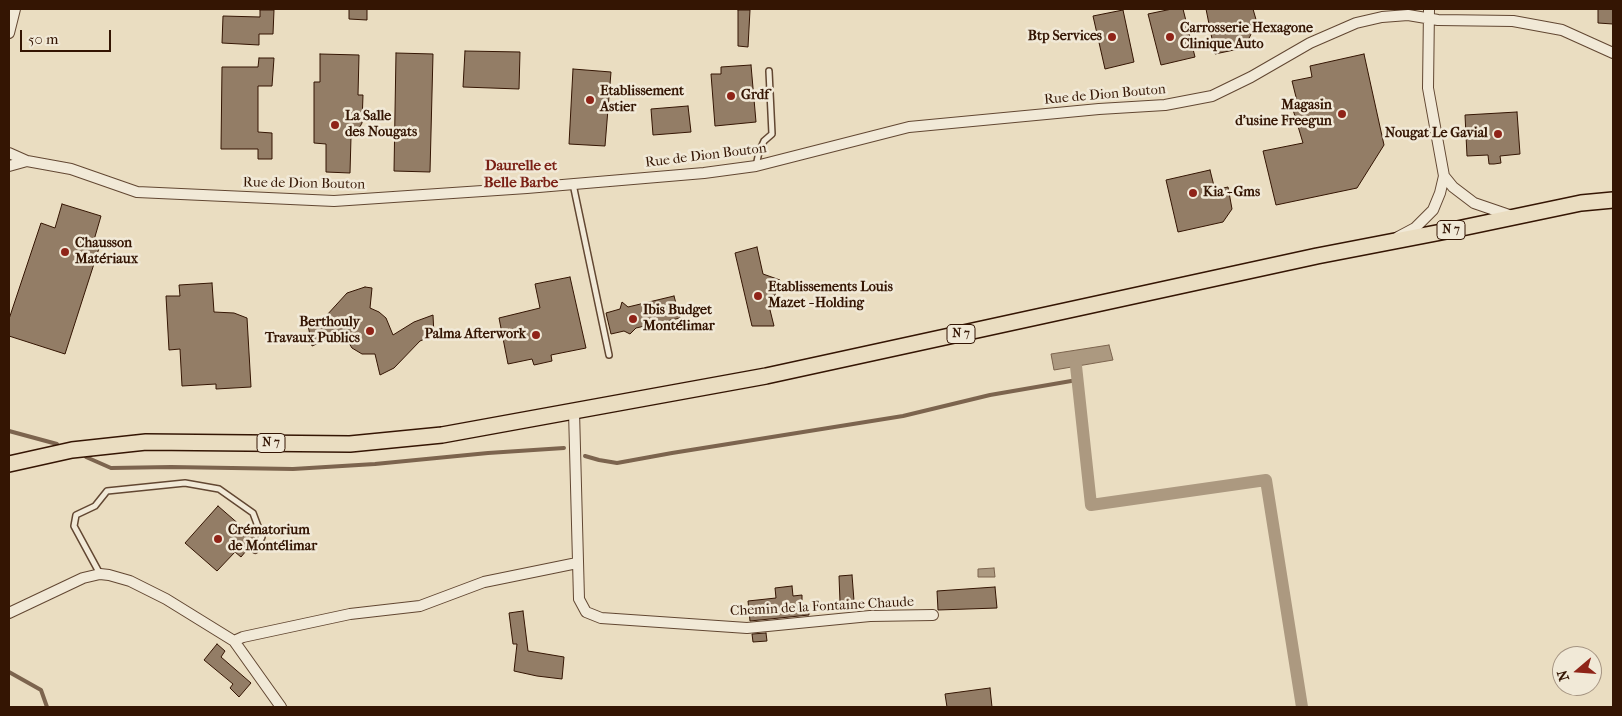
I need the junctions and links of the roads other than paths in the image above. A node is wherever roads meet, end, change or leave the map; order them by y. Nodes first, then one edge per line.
1 (15, 9) edge
2 (1429, 13) edge
3 (9, 34) edge
4 (1613, 52) edge
5 (769, 71) dead end
6 (9, 153) edge
7 (27, 161) junction
8 (9, 166) edge
9 (756, 166) junction
10 (1444, 176) junction
11 (573, 184) junction
12 (1613, 200) edge
13 (1515, 217) junction
14 (1387, 242) junction
15 (609, 355) dead end
16 (574, 411) junction
17 (9, 464) edge
18 (255, 550) dead end
19 (577, 563) junction
20 (100, 574) junction
21 (9, 613) edge
22 (933, 615) dead end
23 (234, 642) junction
24 (281, 707) edge

1 - 3 street
2 - 4 street, Rue de Dion Bouton
2 - 9 street, Rue de Dion Bouton
2 - 10 street
5 - 9 lane
6 - 7 street, Rue de Dion Bouton
7 - 8 street, Rue de Dion Bouton
7 - 11 street, Rue de Dion Bouton
9 - 11 street, Rue de Dion Bouton
10 - 13 street
10 - 14 street
11 - 15 lane
12 - 13 main road, N 7
13 - 14 main road, N 7
14 - 16 main road, N 7
16 - 17 main road, N 7
16 - 19 street, Chemin de la Fontaine Chaude
18 - 20 lane
19 - 22 street, Chemin de la Fontaine Chaude
19 - 23 street
20 - 21 street
20 - 23 street
23 - 24 street

